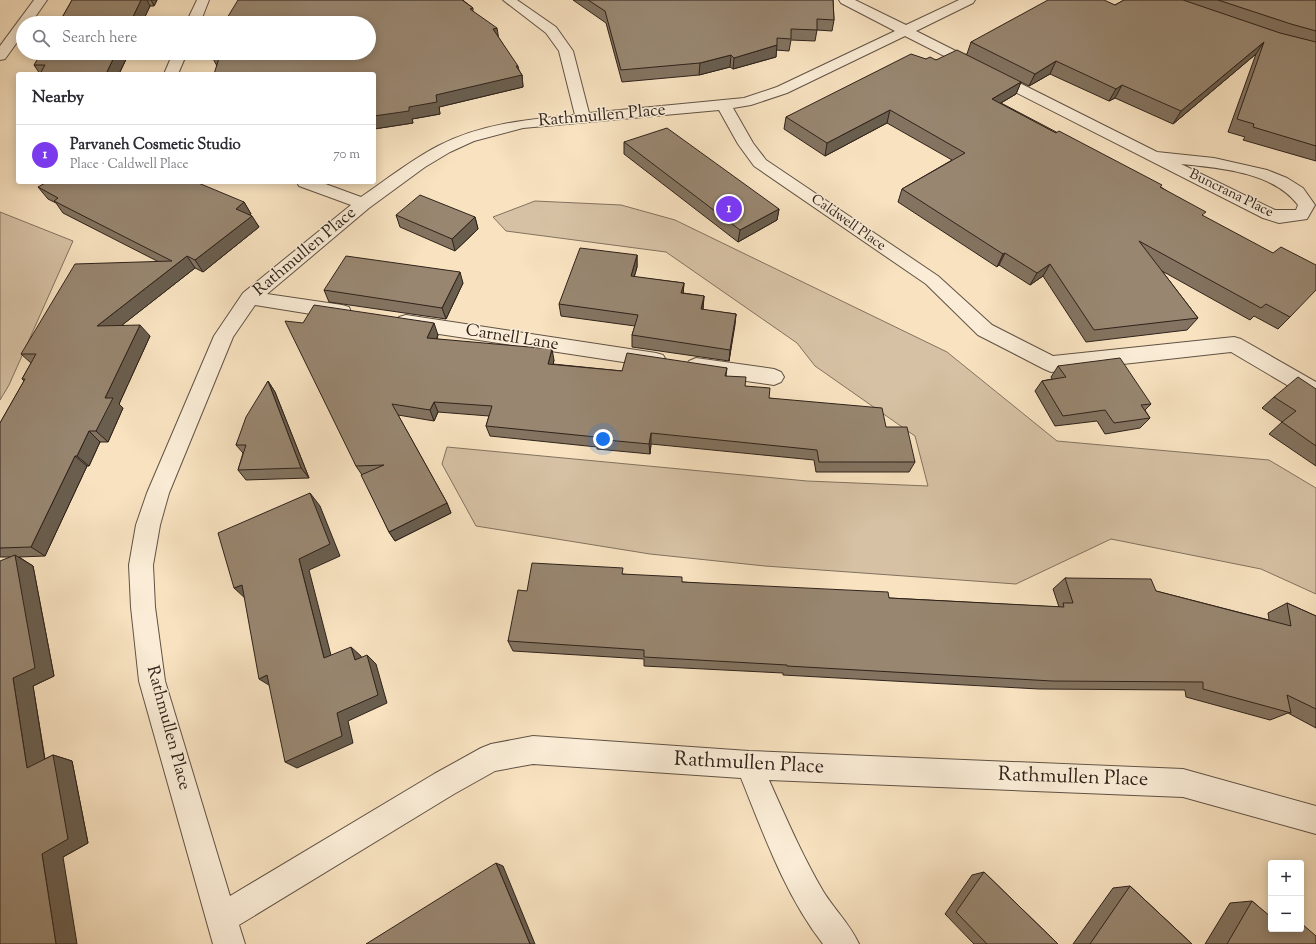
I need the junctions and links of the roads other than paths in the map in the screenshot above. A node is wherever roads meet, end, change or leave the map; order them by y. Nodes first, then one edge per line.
1 (41, 0) edge
2 (203, 0) edge
3 (509, 0) edge
4 (845, 0) edge
5 (969, 0) edge
6 (29, 16) edge
7 (196, 16) edge
8 (906, 30) junction
9 (16, 34) edge
10 (0, 56) edge
11 (177, 60) edge
12 (172, 72) edge
13 (724, 106) junction
14 (583, 117) junction
15 (1153, 156) junction
16 (309, 184) edge
17 (363, 204) junction
18 (250, 298) junction
19 (360, 315) edge
20 (391, 320) edge
21 (774, 377) dead end
22 (1316, 392) edge
23 (749, 765) junction
24 (1316, 820) edge
25 (222, 918) junction
26 (228, 944) edge
27 (843, 944) edge

1 - 6 street
2 - 7 street
3 - 14 street
4 - 8 street, Buncrana Place
5 - 8 street, Rathmullen Place
8 - 13 street, Rathmullen Place
8 - 15 street, Buncrana Place
9 - 10 street
11 - 12 street
13 - 14 street, Rathmullen Place
13 - 22 street, Caldwell Place
14 - 17 street, Rathmullen Place
15 - 15 street, Buncrana Place
16 - 17 street
17 - 18 street, Rathmullen Place
18 - 19 street
18 - 25 street, Rathmullen Place
20 - 21 street, Carnell Lane
23 - 24 street, Rathmullen Place
23 - 25 street, Rathmullen Place
23 - 27 street
25 - 26 street, Rathmullen Place

